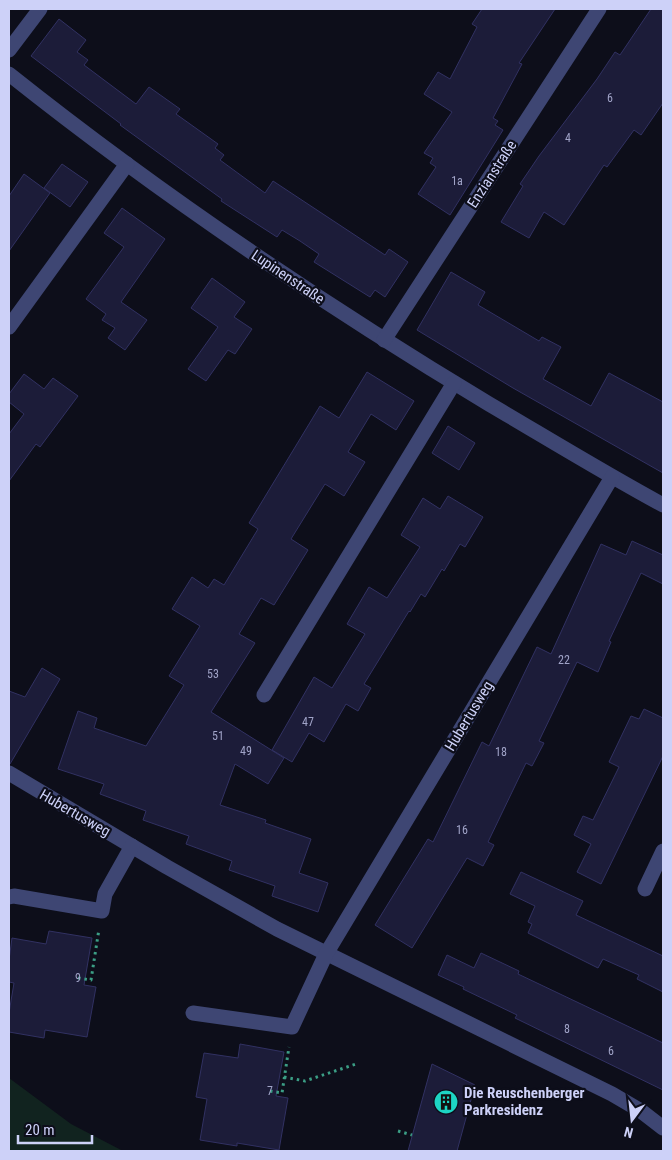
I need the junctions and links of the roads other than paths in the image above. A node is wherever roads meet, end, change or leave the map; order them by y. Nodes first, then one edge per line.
1 (40, 9) edge
2 (599, 9) edge
3 (9, 50) edge
4 (9, 74) edge
5 (127, 164) junction
6 (9, 327) edge
7 (384, 340) junction
8 (454, 383) junction
9 (612, 477) junction
10 (663, 504) edge
11 (264, 695) dead end
12 (9, 773) edge
13 (132, 846) junction
14 (663, 851) edge
15 (645, 889) dead end
16 (9, 897) edge
17 (326, 954) junction
18 (193, 1013) dead end
19 (663, 1128) edge

1 - 3 street
2 - 7 street, Enzianstraße
4 - 5 street, Lupinenstraße
5 - 6 street
5 - 7 street, Lupinenstraße
7 - 8 street, Lupinenstraße
8 - 9 street, Lupinenstraße
8 - 11 street
9 - 10 street, Lupinenstraße
9 - 17 street, Hubertusweg
12 - 13 street, Hubertusweg
13 - 16 street
13 - 17 street, Hubertusweg
14 - 15 street
17 - 18 street
17 - 19 street, Hubertusweg

